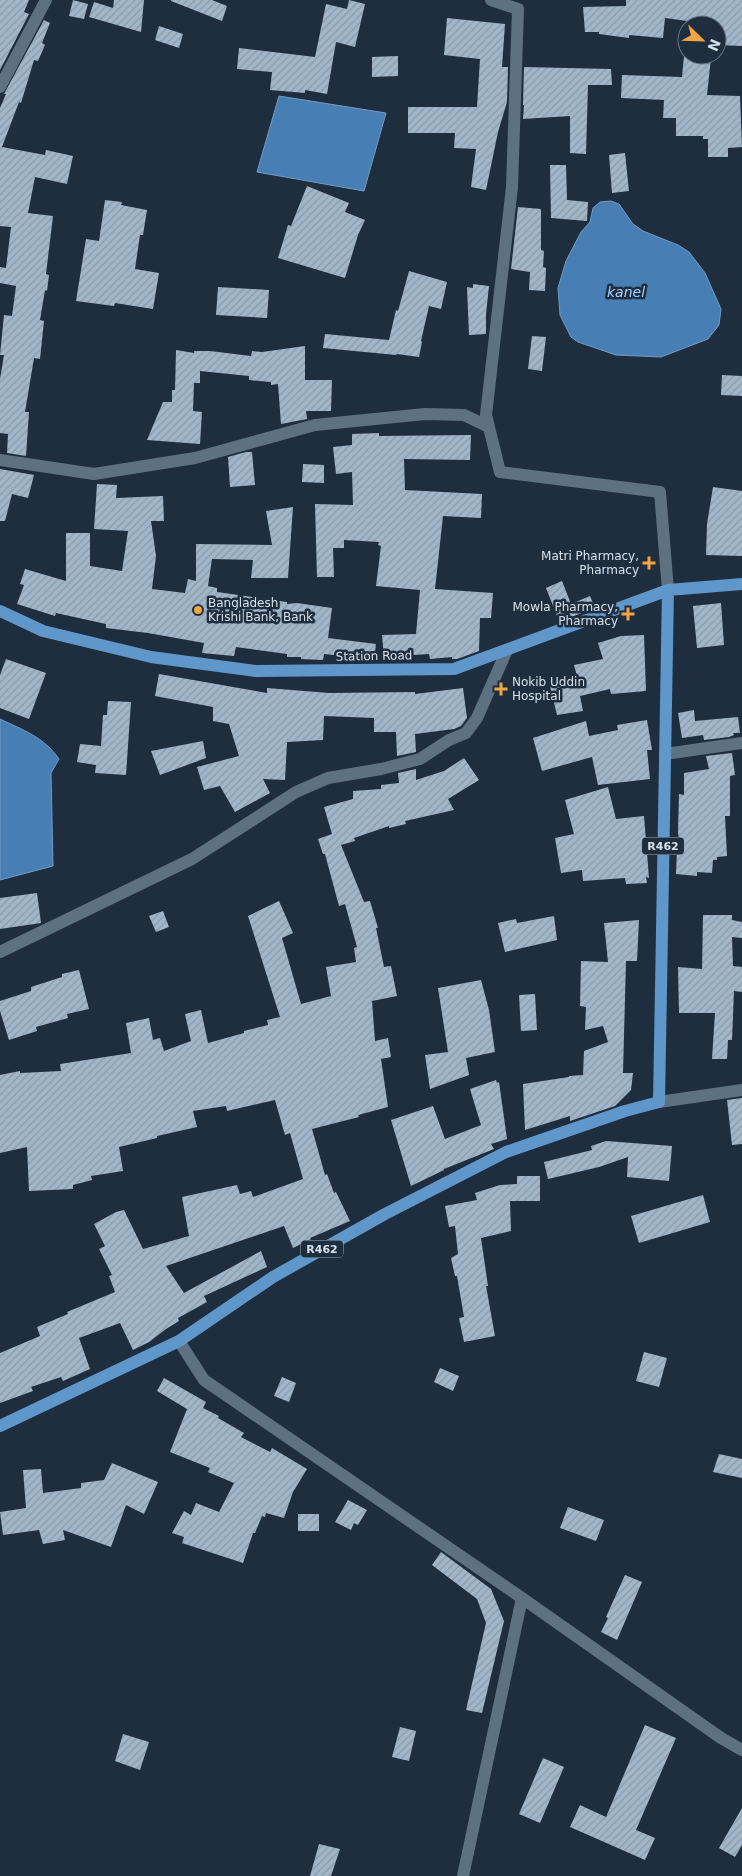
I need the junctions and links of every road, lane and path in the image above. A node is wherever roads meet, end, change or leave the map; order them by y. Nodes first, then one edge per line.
1 (46, 0) edge
2 (491, 0) edge
3 (0, 87) edge
4 (489, 427) junction
5 (0, 460) edge
6 (742, 584) edge
7 (668, 590) junction
8 (0, 611) edge
9 (507, 650) junction
10 (742, 743) edge
11 (665, 754) junction
12 (0, 952) edge
13 (742, 1090) edge
14 (658, 1102) junction
15 (179, 1341) junction
16 (0, 1426) edge
17 (522, 1598) junction
18 (742, 1750) edge
19 (463, 1876) edge

1 - 3 street
2 - 4 street
4 - 5 street
4 - 7 street
6 - 7 main road, Station Road
7 - 9 main road, Station Road
7 - 11 main road, R462
8 - 9 main road, Station Road
9 - 12 street
10 - 11 street
11 - 14 main road, R462
13 - 14 street
14 - 15 main road, R462
15 - 16 main road, R462
15 - 17 street
17 - 18 street
17 - 19 street

